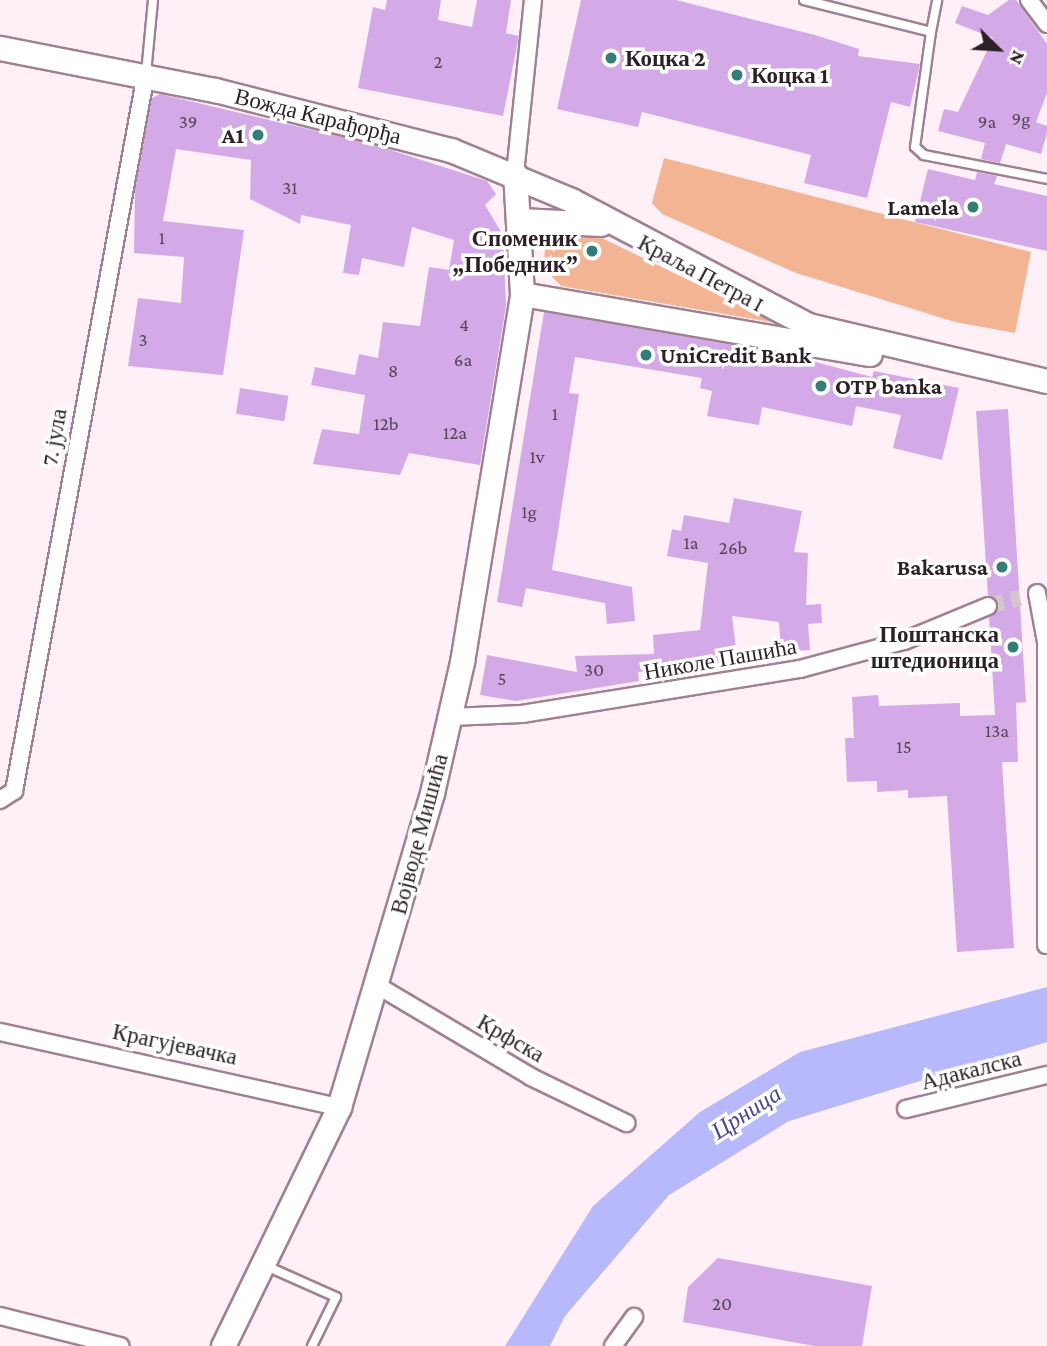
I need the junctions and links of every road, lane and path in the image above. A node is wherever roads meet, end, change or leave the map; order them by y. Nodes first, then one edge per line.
1 (153, 0) edge
2 (533, 0) edge
3 (804, 0) edge
4 (937, 0) edge
5 (1029, 0) edge
6 (1047, 23) edge
7 (931, 32) junction
8 (0, 48) edge
9 (146, 75) junction
10 (515, 174) junction
11 (1047, 179) edge
12 (520, 220) junction
13 (611, 225) junction
14 (522, 294) junction
15 (896, 350) junction
16 (1047, 381) edge
17 (1042, 592) edge
18 (1020, 598) tunnel mouth
19 (988, 606) tunnel mouth
20 (450, 717) junction
21 (0, 800) edge
22 (1046, 945) edge
23 (378, 986) junction
24 (0, 1032) edge
25 (1047, 1075) edge
26 (339, 1107) junction
27 (906, 1109) dead end
28 (626, 1123) dead end
29 (262, 1264) junction
30 (0, 1316) edge
31 (634, 1317) dead end
32 (120, 1346) edge
33 (223, 1346) edge
34 (312, 1346) edge
35 (613, 1346) edge

1 - 9 lane
2 - 10 street
3 - 7 lane
4 - 7 lane
5 - 6 street
7 - 11 lane
8 - 9 main road, Вожда Карађорђа
9 - 10 main road, Вожда Карађорђа
9 - 21 street, 7. јула
10 - 12 main road
10 - 13 main road, Краља Петра I
12 - 13 main road
12 - 14 main road
13 - 15 main road, Краља Петра I
14 - 15 main road, Краља Петра I
14 - 20 main road, Војводе Мишића
15 - 16 main road, Краља Петра I
17 - 18 street
17 - 22 street
19 - 20 street, Николе Пашића
20 - 23 main road, Војводе Мишића
23 - 26 main road, Војводе Мишића
23 - 28 street, Крфска
24 - 26 street, Крагујевачка
25 - 27 street, Адакалска
26 - 29 main road, Војводе Мишића
29 - 33 main road, Војводе Мишића
29 - 34 lane
30 - 32 street
31 - 35 street

